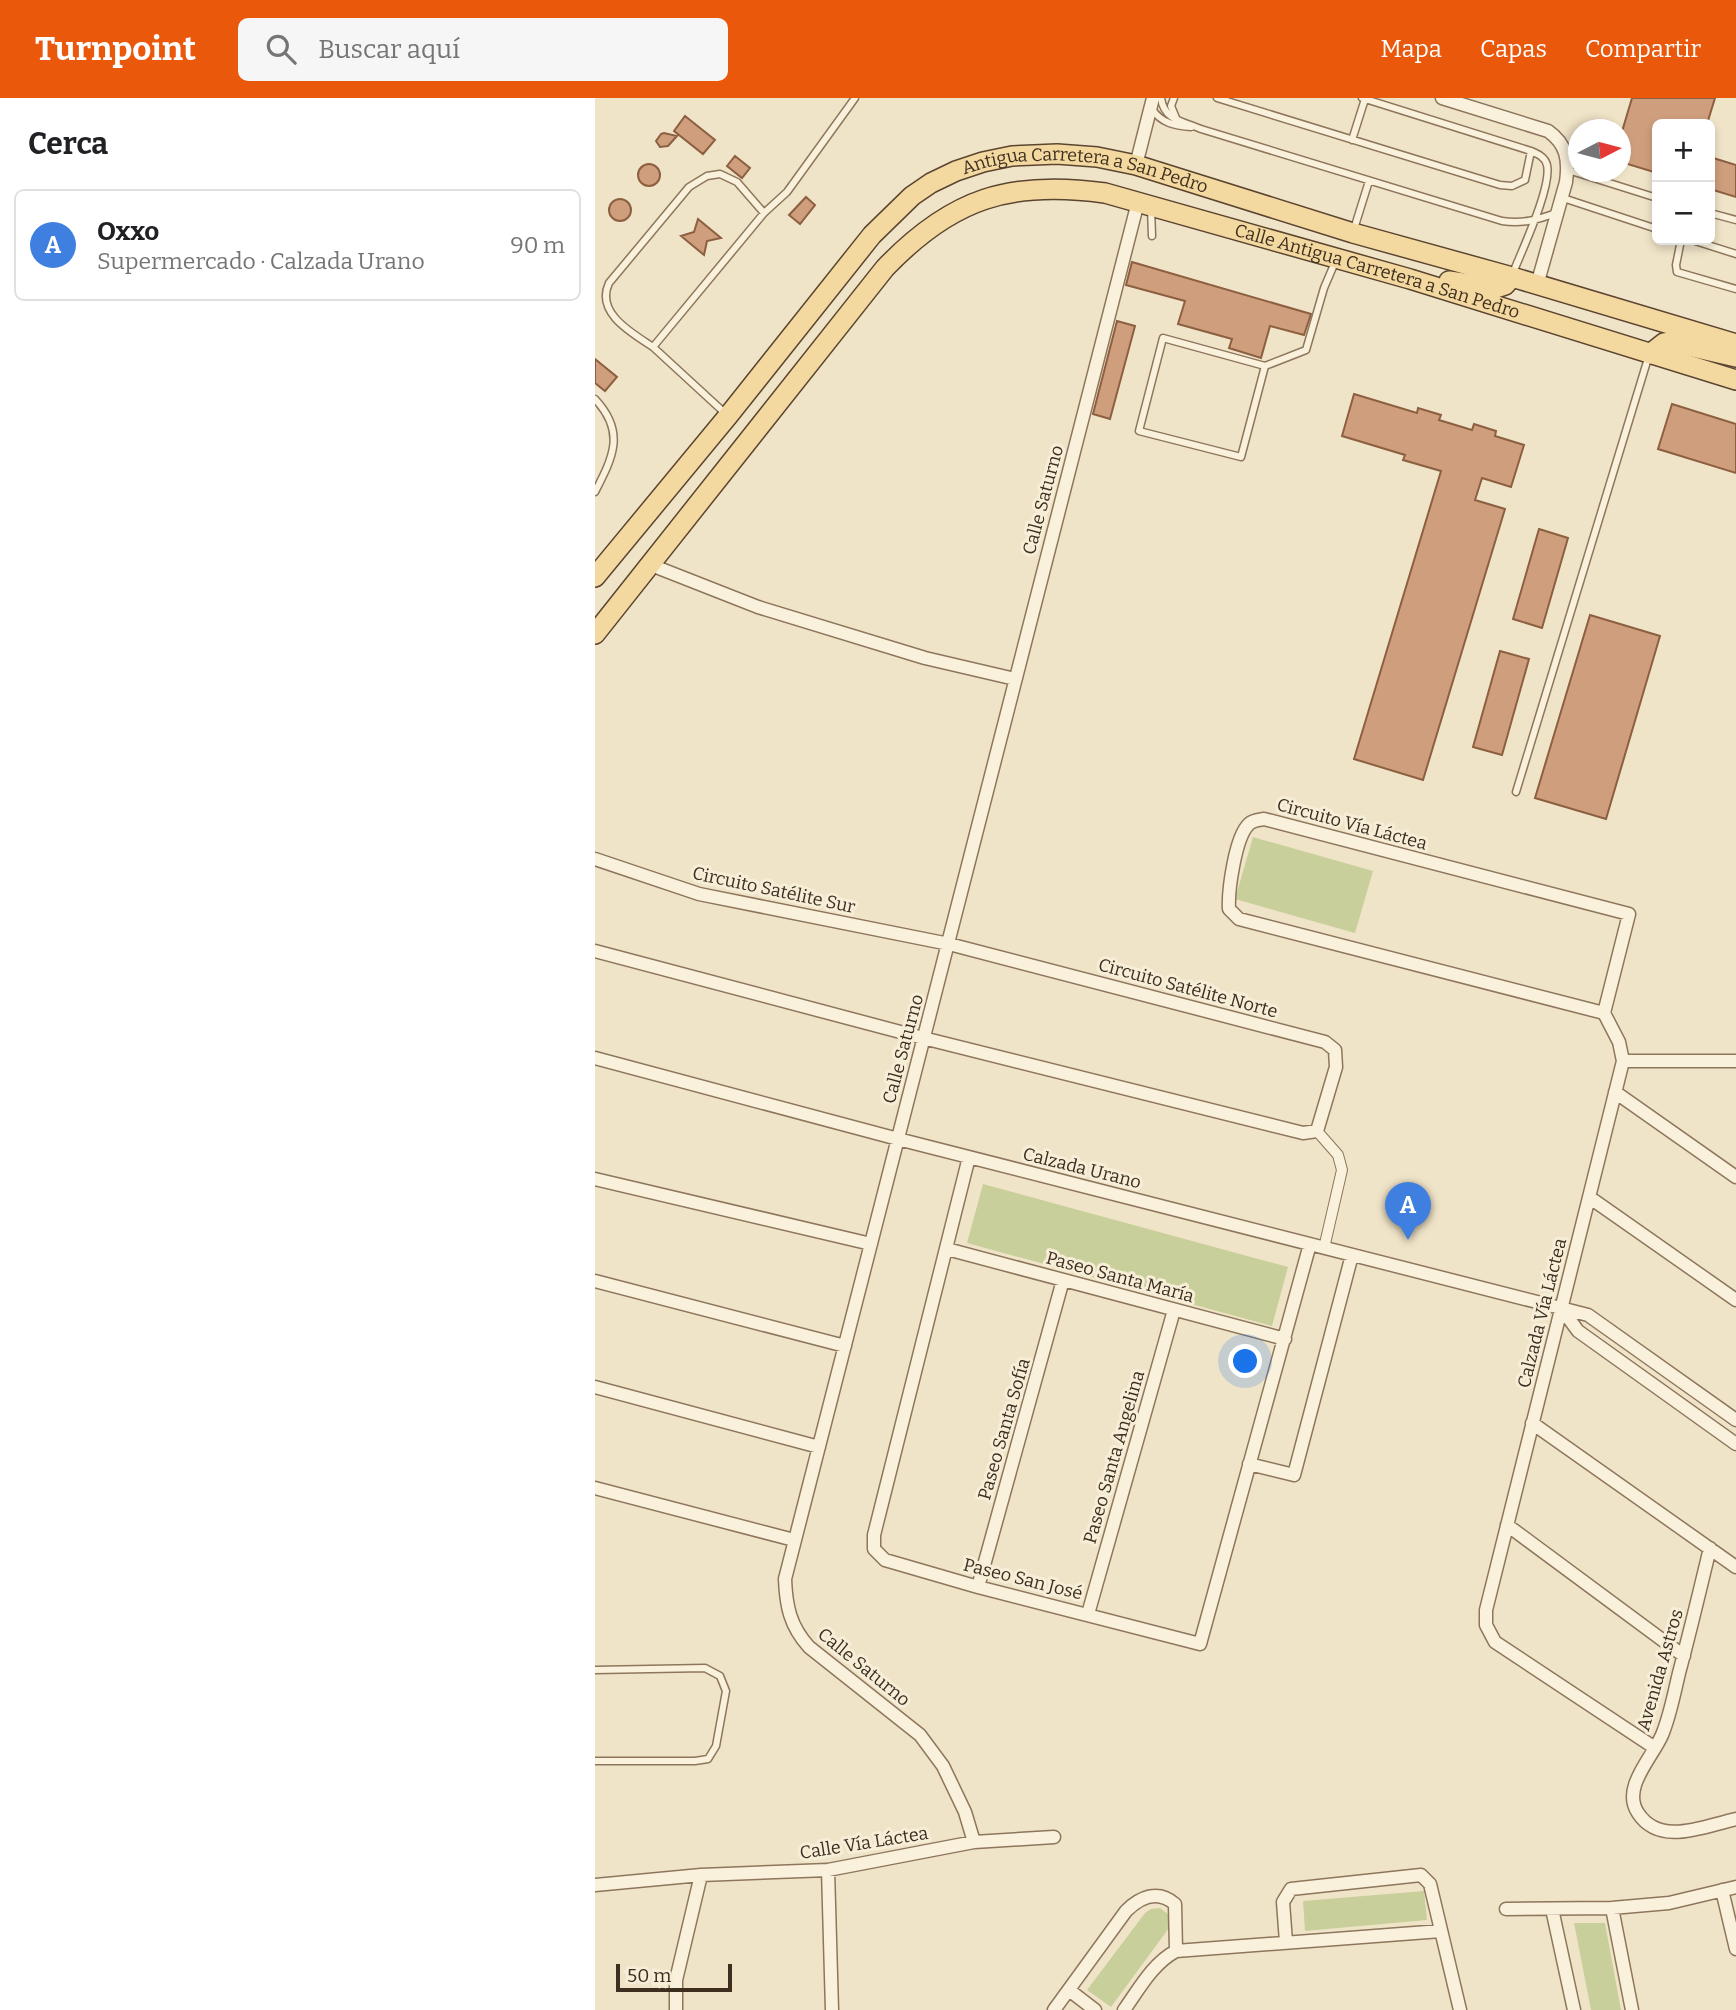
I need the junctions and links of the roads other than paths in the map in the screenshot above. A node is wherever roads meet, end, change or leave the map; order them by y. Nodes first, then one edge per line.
1 (855, 98) edge
2 (1161, 98) edge
3 (1174, 98) edge
4 (1217, 98) edge
5 (1363, 98) edge
6 (1442, 98) edge
7 (1152, 103) edge
8 (1176, 118) junction
9 (1201, 129) junction
10 (1352, 140) junction
11 (1531, 151) junction
12 (1136, 165) junction
13 (1568, 170) joint
14 (1369, 181) junction
15 (1606, 182) edge
16 (1016, 191) joint
17 (1652, 196) edge
18 (1563, 198) junction
19 (1145, 204) junction
20 (1559, 212) junction
21 (764, 213) junction
22 (1715, 214) edge
23 (1736, 220) edge
24 (1533, 221) junction
25 (1652, 227) edge
26 (1353, 233) junction
27 (1152, 236) dead end
28 (1680, 245) edge
29 (1708, 245) edge
30 (1736, 254) edge
31 (1337, 258) junction
32 (1512, 277) junction
33 (1410, 279) junction
34 (1537, 285) junction
35 (1736, 289) edge
36 (1736, 344) edge
37 (653, 347) junction
38 (1650, 354) junction
39 (1736, 357) edge
40 (1265, 366) junction
41 (1736, 380) edge
42 (595, 399) edge
43 (728, 416) junction
44 (595, 492) edge
45 (651, 565) junction
46 (595, 577) edge
47 (595, 634) edge
48 (1015, 679) junction
49 (1516, 792) dead end
50 (595, 859) edge
51 (950, 944) junction
52 (595, 951) edge
53 (1604, 1013) junction
54 (923, 1038) junction
55 (595, 1058) edge
56 (1623, 1061) junction
57 (1736, 1061) edge
58 (1615, 1092) junction
59 (1317, 1131) junction
60 (898, 1139) junction
61 (969, 1157) junction
62 (1736, 1177) edge
63 (595, 1178) edge
64 (1589, 1197) junction
65 (871, 1244) junction
66 (1310, 1244) junction
67 (1324, 1248) junction
68 (947, 1249) junction
69 (1352, 1255) junction
70 (1063, 1280) junction
71 (595, 1281) edge
72 (1736, 1300) edge
73 (1561, 1308) junction
74 (1174, 1310) junction
75 (1285, 1339) junction
76 (845, 1346) junction
77 (595, 1387) edge
78 (1736, 1420) edge
79 (1532, 1423) junction
80 (1736, 1444) edge
81 (819, 1447) junction
82 (1249, 1464) junction
83 (595, 1488) edge
84 (1507, 1525) junction
85 (794, 1540) junction
86 (1710, 1548) junction
87 (1736, 1567) edge
88 (978, 1587) junction
89 (1088, 1614) junction
90 (1684, 1656) junction
91 (595, 1670) edge
92 (1655, 1748) junction
93 (595, 1761) edge
94 (1736, 1819) edge
95 (1054, 1837) dead end
96 (974, 1842) junction
97 (828, 1870) junction
98 (701, 1875) junction
99 (595, 1885) edge
100 (1736, 1887) edge
101 (1722, 1890) junction
102 (1612, 1908) junction
103 (1506, 1909) dead end
104 (1552, 1909) junction
105 (1441, 1931) junction
106 (1286, 1942) junction
107 (1736, 1949) edge
108 (1176, 1951) junction
109 (1069, 1990) junction
110 (676, 2010) edge
111 (832, 2010) edge
112 (1054, 2010) edge
113 (1095, 2010) edge
114 (1124, 2010) edge
115 (1460, 2010) edge
116 (1574, 2010) edge
117 (1632, 2010) edge

1 - 21 lane
2 - 8 lane
3 - 8 lane
4 - 10 lane
5 - 10 lane
5 - 11 lane
6 - 13 street
7 - 9 lane
7 - 12 street
8 - 9 lane
9 - 14 lane
10 - 11 lane
11 - 24 lane
12 - 26 main road, Antigua Carretera a San Pedro
12 - 43 main road, Antigua Carretera a San Pedro
13 - 18 street
14 - 24 lane
14 - 26 lane
15 - 17 lane
16 - 19 main road, Calle Antigua Carretera a San Pedro
16 - 45 main road, Antigua Carretera a San Pedro
18 - 20 street
18 - 25 lane
19 - 27 lane
19 - 31 main road, Calle Antigua Carretera a San Pedro
19 - 48 street, Calle Saturno
20 - 24 lane
20 - 34 street
21 - 37 lane
21 - 37 lane
22 - 23 lane
24 - 32 lane
26 - 32 main road, Antigua Carretera a San Pedro
28 - 35 lane
29 - 30 lane
31 - 33 main road, Calle Antigua Carretera a San Pedro
31 - 40 lane
32 - 33 main road
32 - 34 main road, Antigua Carretera a San Pedro
33 - 38 main road, Calle Antigua Carretera a San Pedro
34 - 36 main road, Antigua Carretera a San Pedro
37 - 43 lane
38 - 39 main road
38 - 41 main road, Calle Antigua Carretera a San Pedro
38 - 49 lane
40 - 40 lane
42 - 44 lane
43 - 46 main road, Antigua Carretera a San Pedro
45 - 47 main road, Antigua Carretera a San Pedro
45 - 48 street
48 - 51 street, Calle Saturno
50 - 51 street, Circuito Satélite Sur
51 - 54 street, Calle Saturno
51 - 59 street, Circuito Satélite Norte
52 - 54 street
53 - 53 street, Circuito Vía Láctea
53 - 56 street
54 - 59 street
54 - 60 street, Calle Saturno
55 - 60 street, Calzada Urano
56 - 57 street
56 - 58 street, Calzada Vía Láctea
58 - 62 street
58 - 64 street, Calzada Vía Láctea
59 - 67 street
60 - 61 street, Calzada Urano
60 - 65 street, Calle Saturno
61 - 66 street, Calzada Urano
61 - 68 street, Paseo San José
63 - 65 street
64 - 72 street
64 - 73 street, Calzada Vía Láctea
65 - 76 street, Calle Saturno
66 - 67 street, Calzada Urano
66 - 75 street, Paseo San José
67 - 69 street, Calzada Urano
68 - 70 street, Paseo Santa María
68 - 88 street, Paseo San José
69 - 73 street, Calzada Urano
69 - 82 street
70 - 74 street, Paseo Santa María
70 - 88 street, Paseo Santa Sofía
71 - 76 street
73 - 78 street, Calzada Urano
73 - 79 street, Calzada Vía Láctea
73 - 80 street
74 - 75 street, Paseo Santa María
74 - 89 street, Paseo Santa Angelina
75 - 82 street, Paseo San José
76 - 81 street, Calle Saturno
77 - 81 street
79 - 84 street, Calzada Vía Láctea
79 - 86 street
81 - 85 street, Calle Saturno
82 - 89 street, Paseo San José
83 - 85 street
84 - 90 street
84 - 92 street, Calzada Vía Láctea
85 - 96 street, Calle Saturno
86 - 87 street
86 - 90 street, Avenida Astros
88 - 89 street, Paseo San José
90 - 92 street, Avenida Astros
91 - 93 lane
92 - 94 street, Avenida Astros
95 - 96 street, Calle Vía Láctea
96 - 97 street, Calle Vía Láctea
97 - 98 street, Calle Vía Láctea
97 - 111 street
98 - 99 street, Calle Vía Láctea
98 - 110 street
100 - 101 street
101 - 102 street
101 - 107 street
102 - 104 street
102 - 117 street
103 - 104 street
104 - 116 street
105 - 106 street
105 - 106 street
105 - 115 street
106 - 108 street
108 - 109 street
108 - 114 street
109 - 112 street
109 - 113 street

